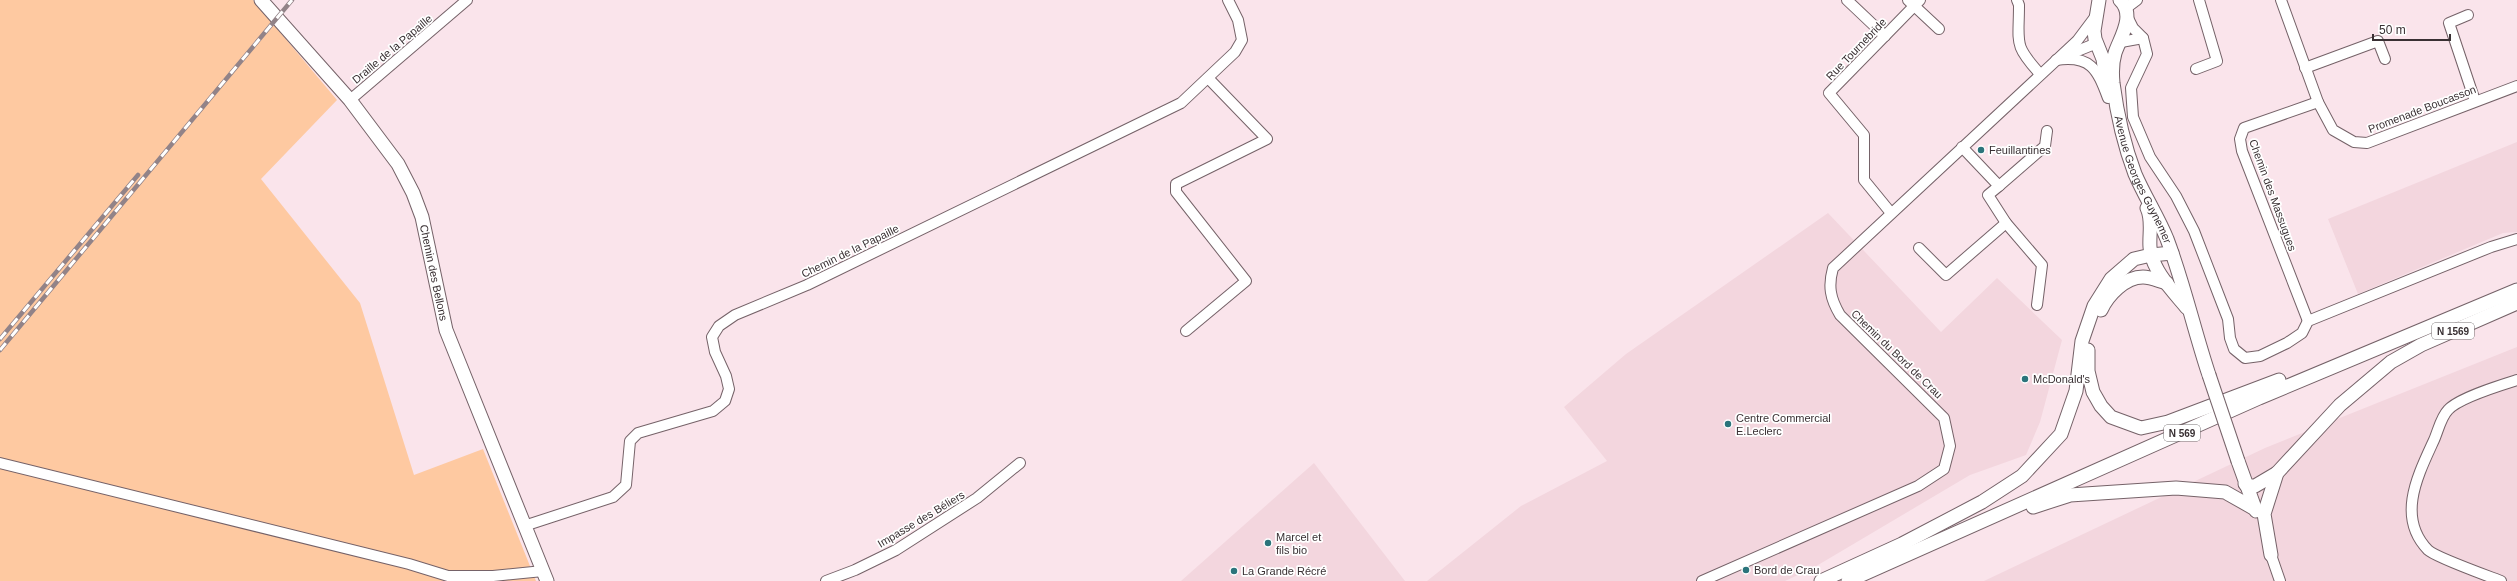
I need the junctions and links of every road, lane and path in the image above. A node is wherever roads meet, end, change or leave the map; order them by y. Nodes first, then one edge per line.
1 (261, 0) edge
2 (468, 0) edge
3 (1228, 0) edge
4 (1847, 0) edge
5 (2017, 0) edge
6 (2137, 0) edge
7 (2199, 0) edge
8 (2281, 0) edge
9 (2099, 1) edge
10 (1914, 2) edge
11 (2124, 7) edge
12 (2468, 15) dead end
13 (2095, 17) junction
14 (1939, 29) dead end
15 (1885, 36) junction
16 (2143, 38) junction
17 (2119, 44) junction
18 (2098, 45) junction
19 (2385, 59) dead end
20 (2056, 60) junction
21 (2305, 68) junction
22 (2196, 69) dead end
23 (2040, 74) junction
24 (1208, 78) junction
25 (2517, 86) edge
26 (2108, 98) junction
27 (350, 100) junction
28 (2318, 102) junction
29 (2475, 102) junction
30 (2047, 131) dead end
31 (1962, 146) junction
32 (1999, 186) junction
33 (1891, 213) junction
34 (2006, 223) junction
35 (2517, 239) edge
36 (1919, 248) dead end
37 (2172, 253) junction
38 (2153, 260) junction
39 (2144, 277) junction
40 (2167, 283) junction
41 (2517, 290) edge
42 (2517, 303) edge
43 (2037, 305) dead end
44 (2188, 309) junction
45 (2308, 321) junction
46 (1186, 331) dead end
47 (2337, 365) junction
48 (2517, 380) edge
49 (0, 463) edge
50 (1020, 463) dead end
51 (2277, 473) junction
52 (2246, 484) junction
53 (2255, 509) junction
54 (524, 526) junction
55 (1963, 530) junction
56 (2271, 555) junction
57 (545, 576) edge
58 (826, 581) edge
59 (1702, 581) edge
60 (1821, 581) edge
61 (1848, 581) edge
62 (2280, 581) edge
63 (2501, 581) edge

1 - 27 main road, Chemin des Bellons
2 - 27 street, Draille de la Papaille
3 - 24 street, Chemin de la Papaille
4 - 15 street
5 - 23 street
6 - 11 street
7 - 22 street
8 - 21 street, Promenade Boucasson
9 - 13 main road, Avenue Georges Guynemer
10 - 14 street
10 - 15 street, Rue Tournebride
11 - 16 street
11 - 17 main road, Avenue Georges Guynemer
12 - 29 street
13 - 18 main road, Avenue Georges Guynemer
13 - 20 street, Chemin du Bord de Crau
15 - 33 street, Rue Tournebride
16 - 17 street
16 - 45 street
17 - 18 main road
17 - 37 main road, Avenue Georges Guynemer
18 - 20 street, Chemin du Bord de Crau
18 - 26 main road, Avenue Georges Guynemer
19 - 21 street
20 - 23 street, Chemin du Bord de Crau
20 - 26 street
21 - 28 street, Promenade Boucasson
23 - 31 street, Chemin du Bord de Crau
24 - 46 street
24 - 54 street, Chemin de la Papaille
25 - 29 street, Promenade Boucasson
26 - 38 main road, Avenue Georges Guynemer
27 - 54 main road, Chemin des Bellons
28 - 29 street, Promenade Boucasson
28 - 45 street, Chemin des Massugues
30 - 32 street
31 - 32 street
31 - 33 street, Chemin du Bord de Crau
32 - 34 street
33 - 59 street, Chemin du Bord de Crau
34 - 36 street
34 - 43 street
35 - 45 street
37 - 38 main road
37 - 44 main road, Avenue Georges Guynemer
38 - 39 main road
38 - 40 main road, Avenue Georges Guynemer
38 - 60 main road
39 - 40 main road
39 - 47 main road, N 569
40 - 44 main road, Avenue Georges Guynemer
41 - 47 main road, N 569
42 - 51 main road, N 1569
44 - 52 main road, Avenue Georges Guynemer, bridge
47 - 55 main road, N 569
48 - 63 street
49 - 57 street
50 - 58 street, Impasse des Béliers
51 - 52 main road
51 - 56 main road
52 - 53 main road, Avenue Georges Guynemer
53 - 55 main road, N 569
53 - 56 main road, Avenue Georges Guynemer
54 - 57 main road, Chemin des Bellons
55 - 61 main road, N 569
56 - 62 street

